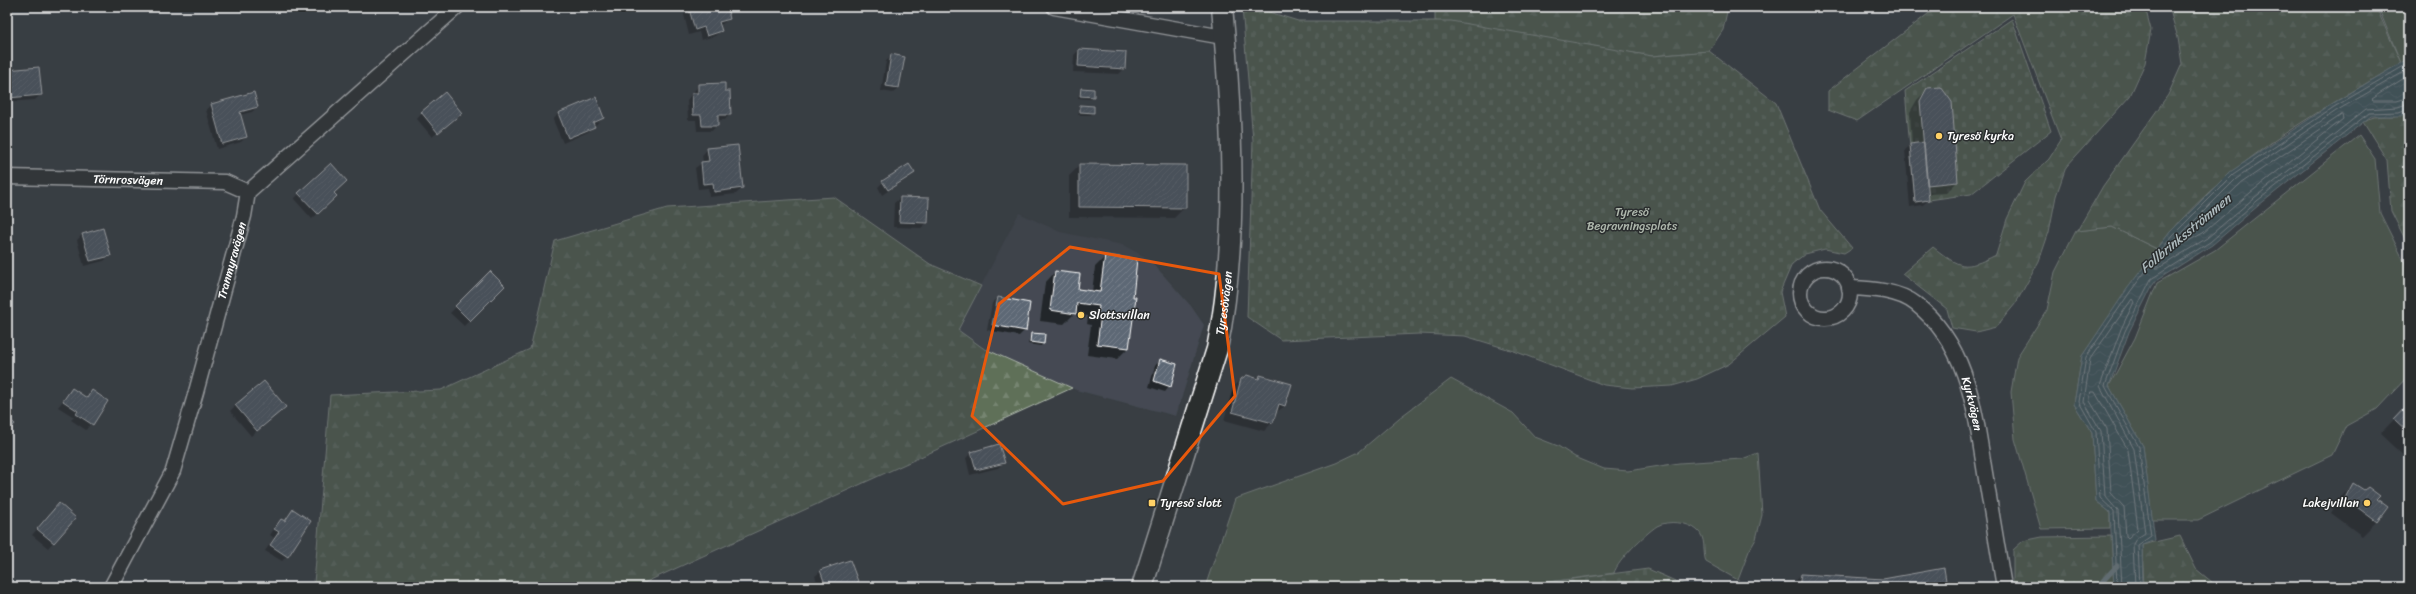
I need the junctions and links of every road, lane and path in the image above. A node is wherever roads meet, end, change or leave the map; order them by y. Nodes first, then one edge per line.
1 (457, 7) edge
2 (1054, 7) edge
3 (1222, 7) edge
4 (1223, 36) junction
5 (7, 177) edge
6 (248, 192) junction
7 (1849, 288) dead end
8 (111, 587) edge
9 (1142, 587) edge
10 (2004, 587) edge

1 - 6 street
2 - 4 street
3 - 4 main road, Tyresövägen
4 - 9 main road, Tyresövägen
5 - 6 street, Törnrosvägen
6 - 8 street, Tranmyravägen
7 - 10 street, Kyrkvägen

